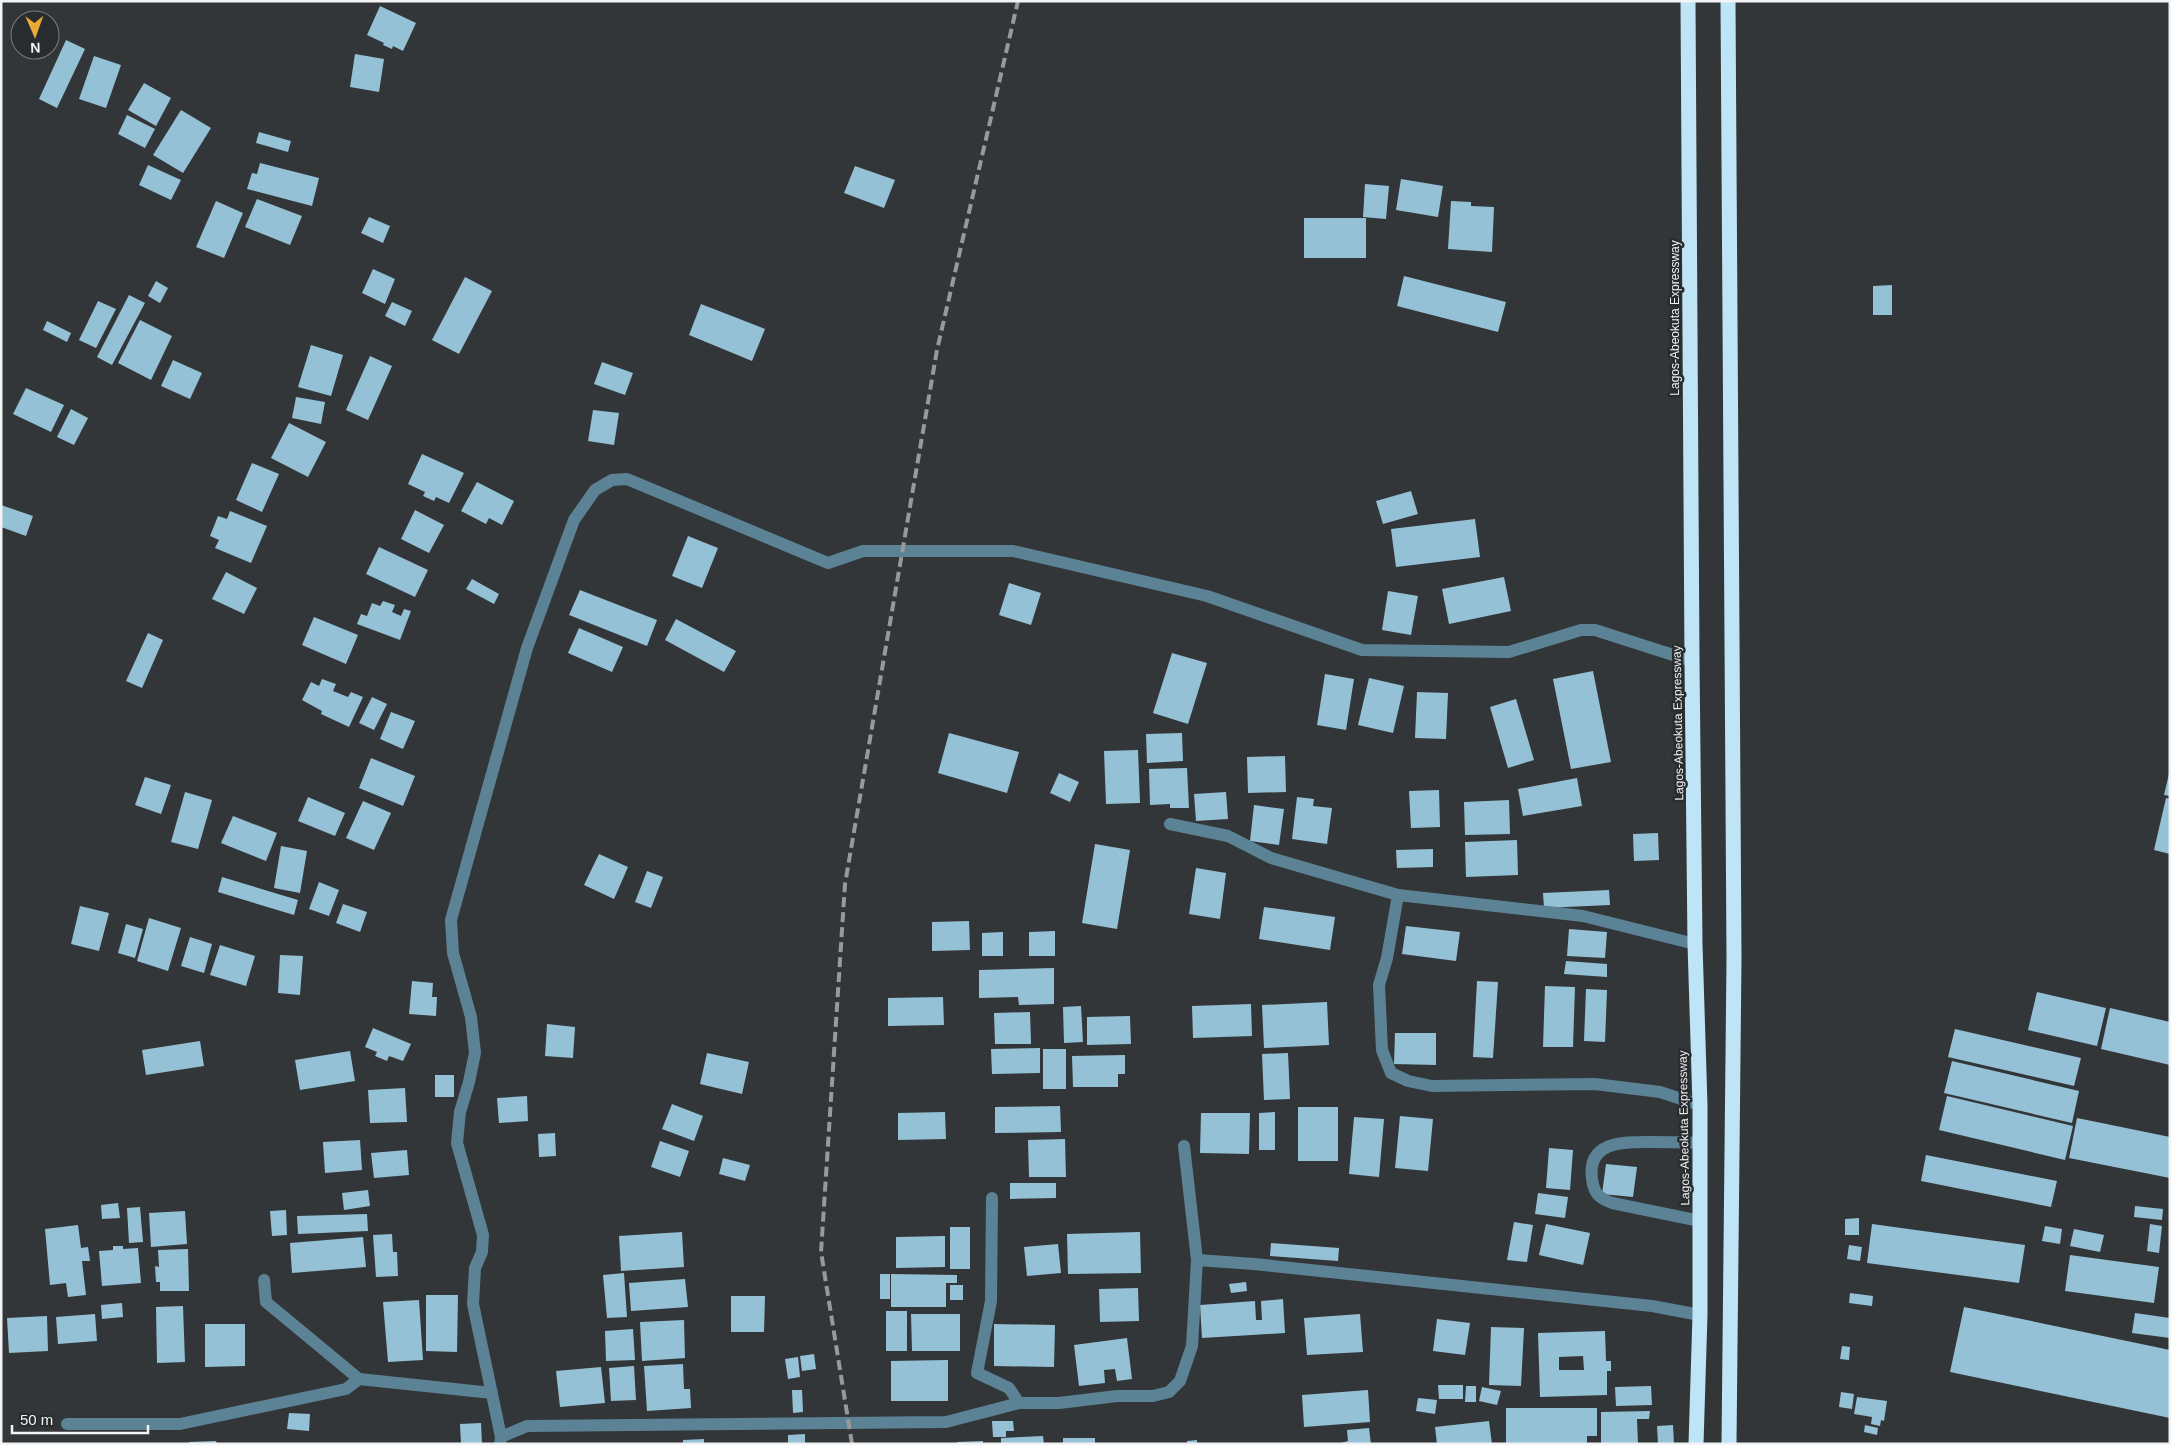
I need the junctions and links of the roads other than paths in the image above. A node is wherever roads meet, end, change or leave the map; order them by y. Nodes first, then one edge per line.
1 (1688, 1) edge
2 (1728, 1) edge
3 (1692, 660) junction
4 (1170, 824) dead end
5 (1398, 895) junction
6 (1695, 944) junction
7 (1700, 1105) junction
8 (1700, 1143) junction
9 (1184, 1146) dead end
10 (992, 1198) dead end
11 (1700, 1221) junction
12 (1197, 1260) junction
13 (264, 1280) dead end
14 (1700, 1315) junction
15 (359, 1379) junction
16 (492, 1393) junction
17 (1019, 1403) junction
18 (67, 1424) dead end
19 (500, 1440) edge
20 (1696, 1444) edge
21 (1729, 1444) edge

1 - 3 highway, Lagos-Abeokuta Expressway
2 - 21 highway
3 - 6 highway, Lagos-Abeokuta Expressway
3 - 16 street
4 - 5 street
5 - 6 street
5 - 7 street
6 - 7 highway, Lagos-Abeokuta Expressway
7 - 8 highway, Lagos-Abeokuta Expressway
8 - 11 highway, Lagos-Abeokuta Expressway
8 - 11 street
9 - 12 street
10 - 17 street
11 - 14 highway, Lagos-Abeokuta Expressway
12 - 14 street
12 - 17 street
13 - 15 street
14 - 20 highway, Lagos-Abeokuta Expressway
15 - 16 street
15 - 18 street
16 - 19 street
17 - 19 street

